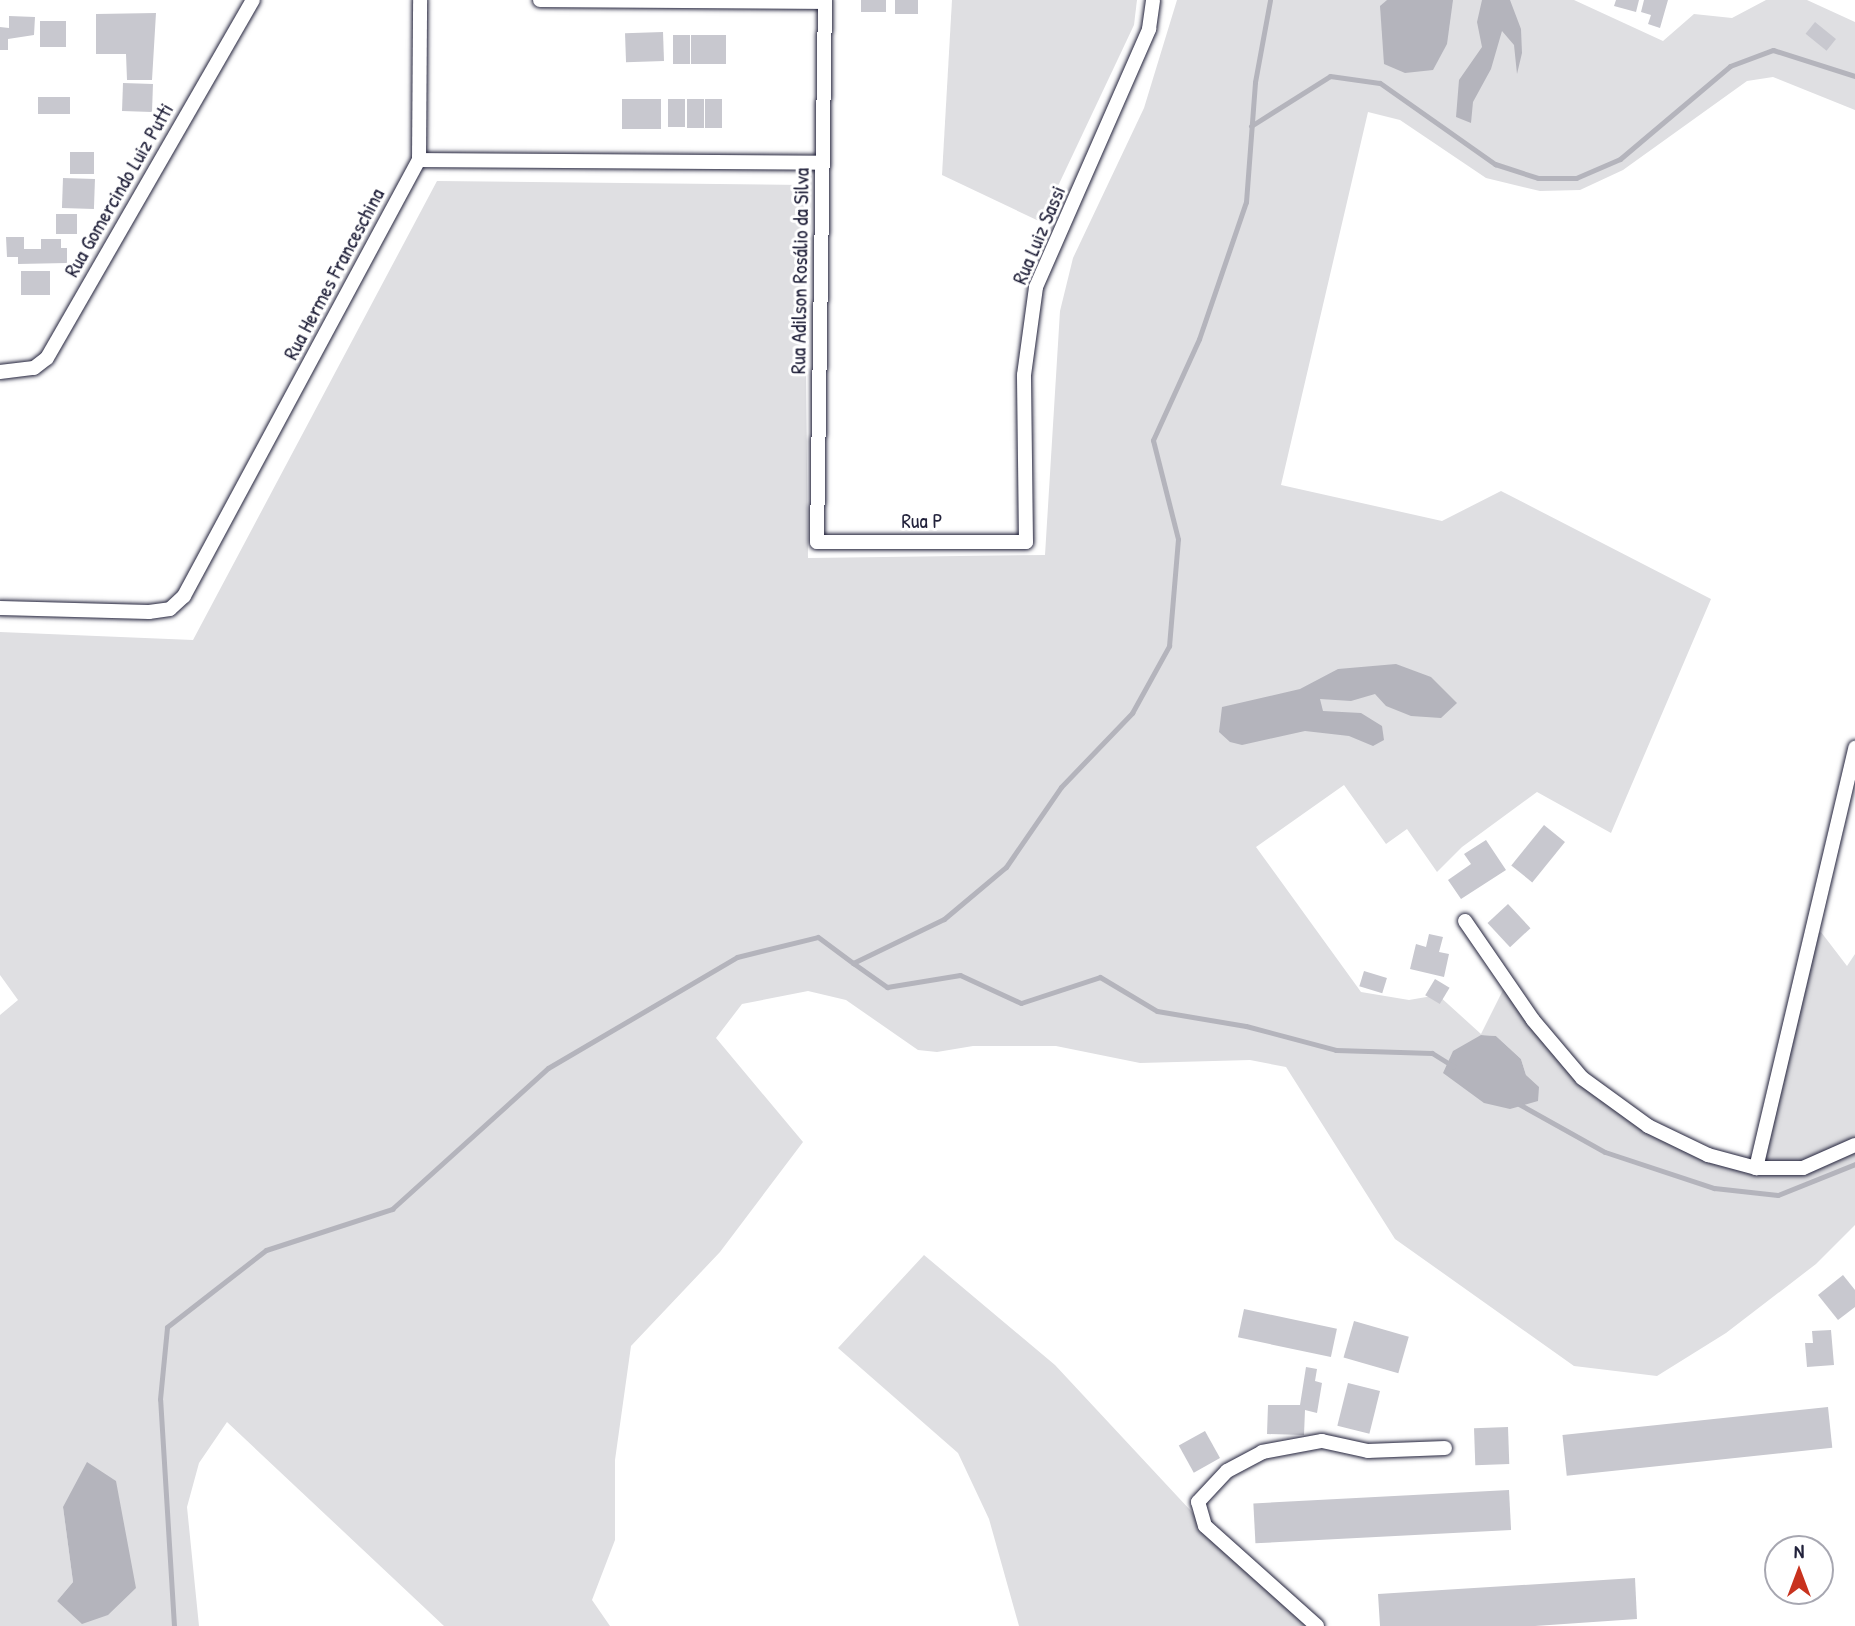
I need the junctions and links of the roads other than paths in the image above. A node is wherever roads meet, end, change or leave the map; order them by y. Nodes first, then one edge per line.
1 (253, 0) edge
2 (421, 0) edge
3 (540, 0) edge
4 (1153, 0) edge
5 (825, 1) edge
6 (419, 160) junction
7 (822, 163) junction
8 (0, 372) edge
9 (817, 542) joint
10 (1026, 542) joint
11 (0, 608) edge
12 (1855, 748) edge
13 (1465, 921) dead end
14 (1855, 1145) edge
15 (1756, 1167) junction
16 (1445, 1448) dead end
17 (1317, 1626) edge

1 - 8 street, Rua Gomercindo Luiz Putti
2 - 6 street
3 - 5 street
4 - 10 street, Rua Luiz Sassi
5 - 7 street, Rua Adilson Rosálio da Silva
6 - 7 street
6 - 11 street, Rua Hermes Franceschina
7 - 9 street, Rua Adilson Rosálio da Silva
9 - 10 street, Rua P
12 - 15 street
13 - 15 street
14 - 15 street
16 - 17 street

